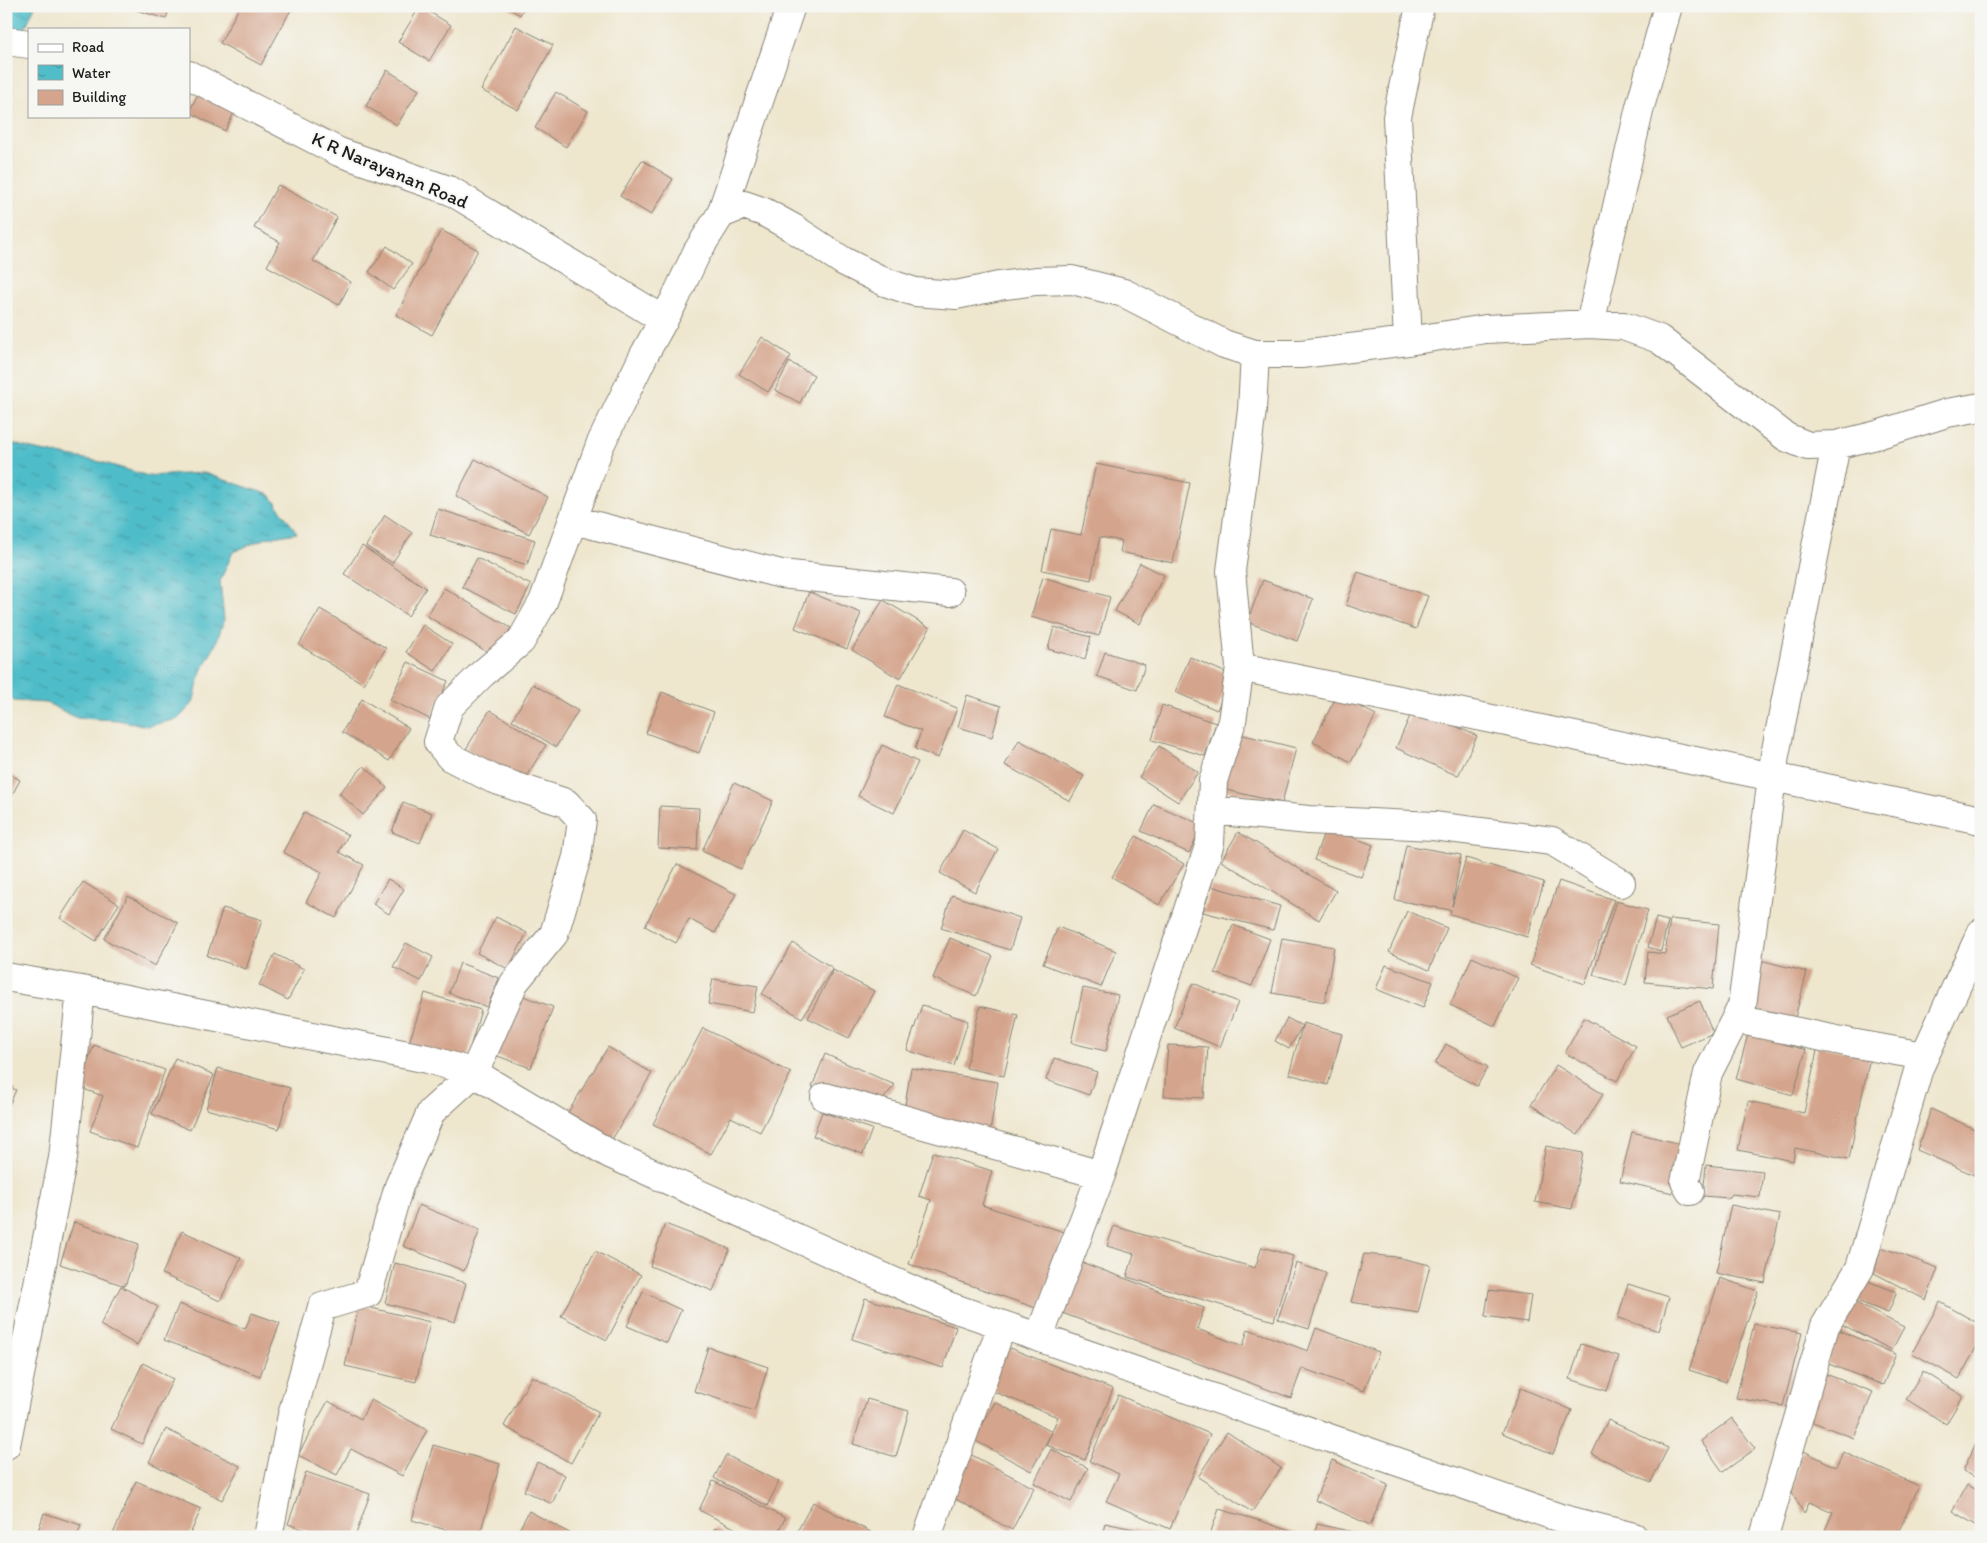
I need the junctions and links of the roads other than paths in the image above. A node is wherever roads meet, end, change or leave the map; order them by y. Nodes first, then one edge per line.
1 (791, 6) edge
2 (1420, 6) edge
3 (1668, 6) edge
4 (6, 41) edge
5 (28, 44) edge
6 (190, 76) edge
7 (722, 214) junction
8 (664, 320) junction
9 (1590, 324) junction
10 (1408, 341) junction
11 (1255, 354) junction
12 (1981, 407) edge
13 (1836, 445) junction
14 (574, 520) junction
15 (950, 592) dead end
16 (1240, 667) junction
17 (1773, 776) junction
18 (1212, 810) junction
19 (1981, 820) edge
20 (1622, 883) dead end
21 (1981, 932) edge
22 (6, 977) edge
23 (1970, 984) edge
24 (81, 990) junction
25 (1736, 1019) junction
26 (1924, 1056) junction
27 (474, 1073) junction
28 (826, 1097) dead end
29 (1101, 1175) junction
30 (1690, 1191) dead end
31 (1002, 1325) junction
32 (1039, 1338) junction
33 (6, 1446) edge
34 (268, 1537) edge
35 (927, 1537) edge
36 (1634, 1537) edge
37 (1764, 1537) edge

1 - 7 street
2 - 10 street
3 - 9 street
4 - 5 street
6 - 8 street, K R Narayanan Road
7 - 8 street
7 - 11 street
8 - 14 street
9 - 10 street
9 - 13 street
10 - 11 street
11 - 16 street
12 - 13 street
13 - 17 street
14 - 15 street
14 - 27 street
16 - 17 street
16 - 18 street
17 - 19 street
17 - 25 street
18 - 20 street
18 - 29 street
21 - 23 street
22 - 24 street
23 - 26 street
24 - 27 street
24 - 33 street
25 - 26 street
25 - 30 street
26 - 37 street
27 - 31 street
27 - 34 street
28 - 29 street
29 - 32 street
31 - 32 street
31 - 35 street
32 - 36 street

